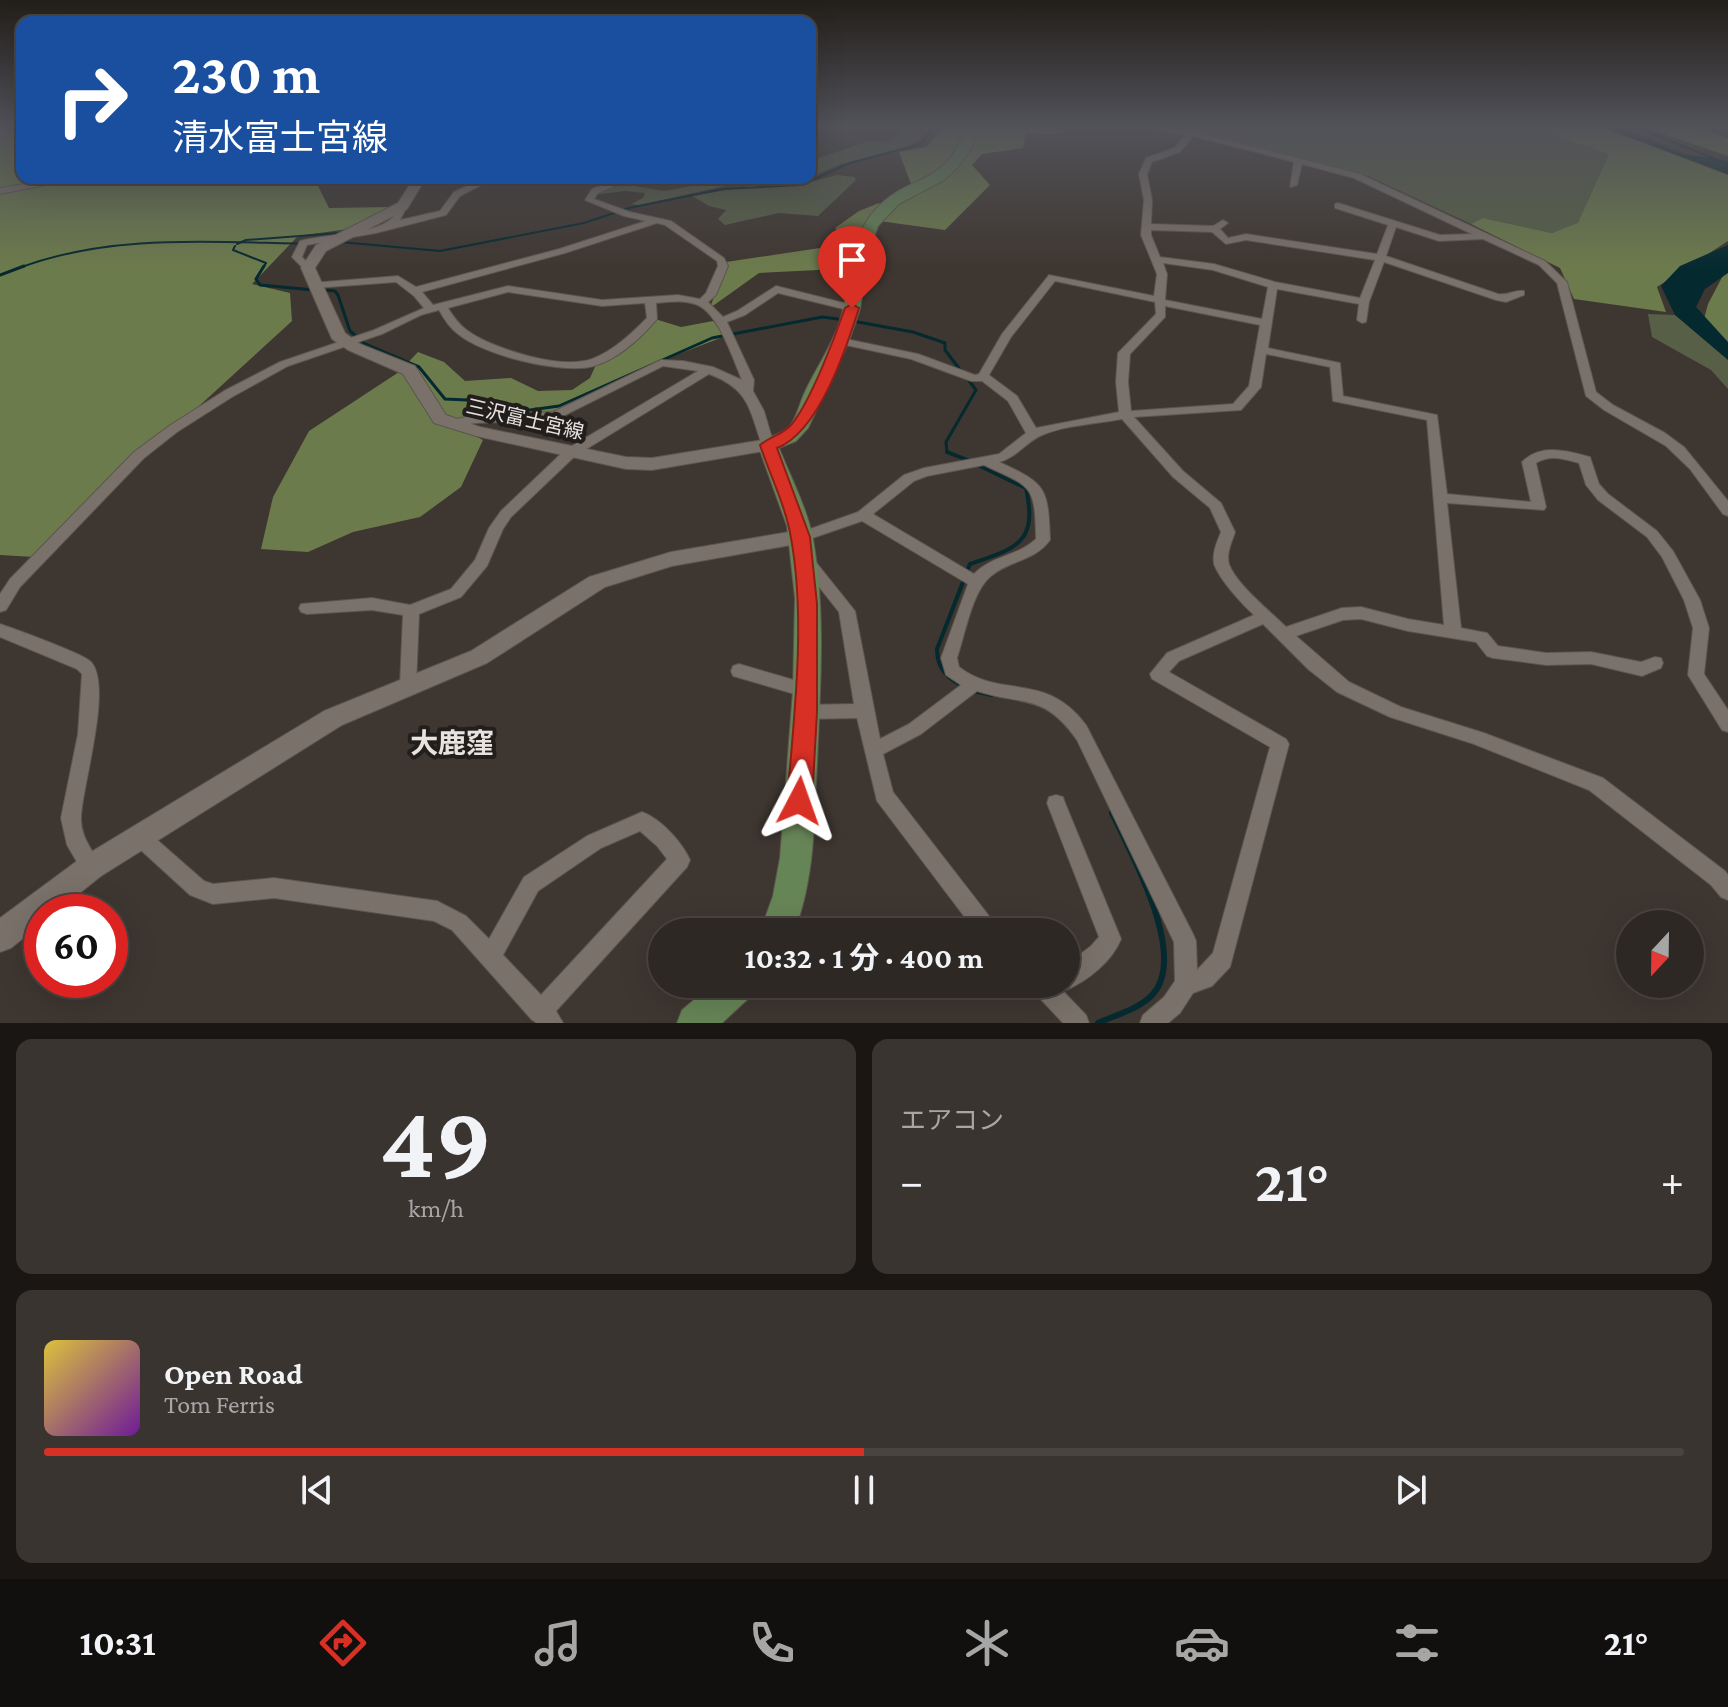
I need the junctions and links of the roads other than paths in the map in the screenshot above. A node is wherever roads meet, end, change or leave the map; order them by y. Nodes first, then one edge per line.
1 (945, 174) edge
2 (1143, 174) edge
3 (1295, 174) edge
4 (1350, 174) edge
5 (41, 184) edge
6 (416, 184) edge
7 (478, 184) edge
8 (613, 184) edge
9 (1293, 185) dead end
10 (0, 191) edge
11 (403, 206) junction
12 (1338, 206) dead end
13 (658, 220) junction
14 (1393, 223) junction
15 (390, 225) junction
16 (1147, 227) junction
17 (347, 234) junction
18 (1487, 236) junction
19 (1381, 258) junction
20 (1158, 260) junction
21 (308, 268) junction
22 (1273, 285) junction
23 (316, 288) junction
24 (414, 291) junction
25 (1520, 293) dead end
26 (650, 300) junction
27 (1161, 301) junction
28 (702, 302) junction
29 (1364, 302) junction
30 (437, 308) junction
31 (852, 308) junction
32 (1362, 320) dead end
33 (721, 321) junction
34 (1265, 323) junction
35 (354, 341) junction
36 (841, 341) junction
37 (1261, 350) junction
38 (709, 369) junction
39 (983, 376) junction
40 (747, 391) junction
41 (1125, 415) junction
42 (451, 424) junction
43 (1033, 434) junction
44 (768, 445) junction
45 (570, 453) junction
46 (987, 461) junction
47 (1440, 498) junction
48 (1728, 511) edge
49 (863, 515) junction
50 (801, 546) junction
51 (976, 582) junction
52 (0, 606) edge
53 (307, 608) dead end
54 (411, 611) junction
55 (1265, 617) junction
56 (0, 630) edge
57 (1453, 632) junction
58 (1282, 635) junction
59 (1655, 663) dead end
60 (739, 671) dead end
61 (408, 685) junction
62 (969, 688) junction
63 (805, 701) junction
64 (864, 711) junction
65 (1728, 725) edge
66 (875, 749) junction
67 (1056, 803) dead end
68 (140, 837) junction
69 (91, 867) junction
70 (1728, 890) edge
71 (784, 918) edge
72 (978, 918) edge
73 (0, 937) edge
74 (492, 954) junction
75 (1080, 967) edge
76 (1186, 984) junction
77 (723, 998) edge
78 (1062, 998) edge
79 (546, 1017) edge
80 (695, 1023) edge
81 (1078, 1023) edge
82 (1151, 1023) edge

1 - 31 main road
2 - 16 street
3 - 9 street
4 - 18 street
5 - 10 street
6 - 11 main road
7 - 15 street
8 - 13 street
11 - 15 street
11 - 17 main road
12 - 14 street
13 - 24 street
13 - 28 street
14 - 18 street
14 - 19 street
15 - 17 street
16 - 19 street
16 - 20 street
17 - 21 main road
17 - 21 street
18 - 48 street
19 - 25 street
19 - 29 street
20 - 22 street
20 - 27 street
21 - 23 main road
22 - 29 street
22 - 34 street
23 - 24 street
23 - 35 main road
24 - 30 street
26 - 28 street
26 - 30 street
26 - 30 street
27 - 34 street
27 - 39 street
27 - 41 street
28 - 33 street
29 - 32 street
30 - 35 street
31 - 33 street
31 - 36 main road
33 - 40 street
34 - 37 street
35 - 42 main road, 三沢富士宮線
35 - 52 street
36 - 39 street
36 - 44 main road
37 - 41 street
37 - 47 street
38 - 40 street
38 - 42 street
38 - 45 street
39 - 43 street
40 - 44 street
41 - 43 street
41 - 55 street
42 - 45 main road, 三沢富士宮線
43 - 46 street
44 - 45 main road, 三沢富士宮線
44 - 50 main road
45 - 54 street
46 - 49 street
46 - 51 street
47 - 57 street
47 - 65 street
49 - 50 street
49 - 51 street
50 - 61 main road
50 - 63 main road
50 - 64 street
51 - 62 street
53 - 54 street
54 - 61 street
55 - 58 street
55 - 76 street
56 - 69 street
57 - 58 street
57 - 59 street
58 - 70 street
60 - 63 street
61 - 68 main road
62 - 66 street
62 - 76 street
63 - 64 street
63 - 71 main road
64 - 66 street
66 - 72 street
67 - 75 street
68 - 69 main road
68 - 74 street
69 - 73 main road
74 - 79 street
74 - 79 street
76 - 82 street
77 - 80 main road
78 - 81 street

